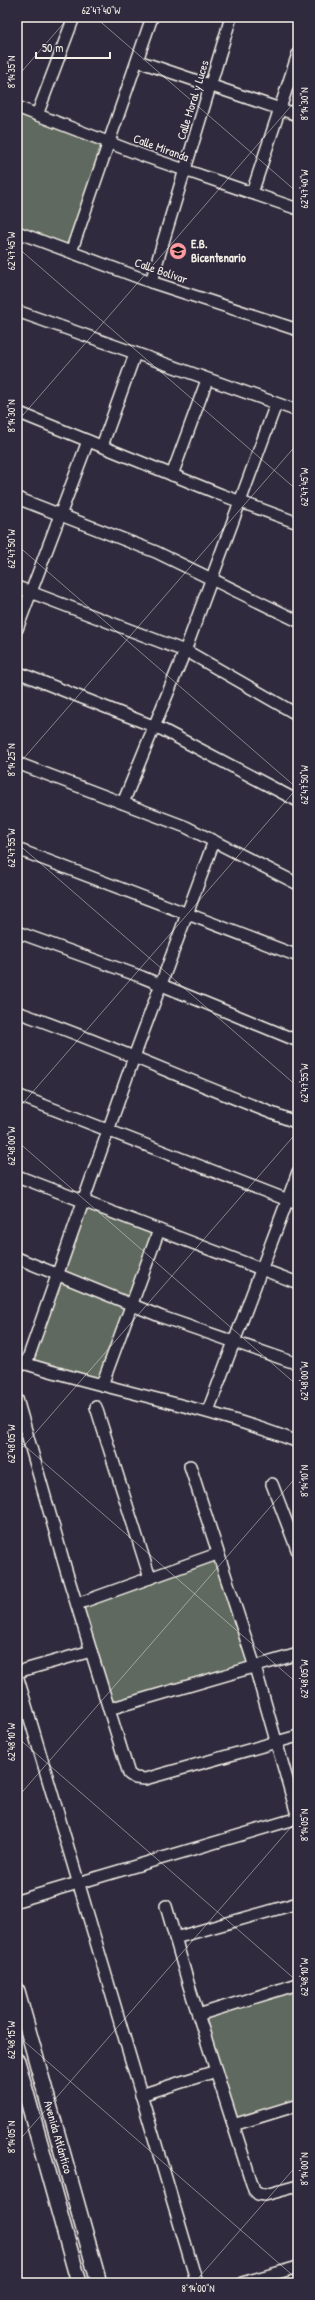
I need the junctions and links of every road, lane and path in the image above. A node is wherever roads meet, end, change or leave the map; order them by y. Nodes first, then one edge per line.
1 (74, 17) edge
2 (152, 17) edge
3 (231, 17) edge
4 (298, 54) edge
5 (138, 61) junction
6 (211, 85) junction
7 (17, 107) edge
8 (281, 109) junction
9 (37, 115) junction
10 (298, 115) edge
11 (110, 143) junction
12 (185, 170) junction
13 (252, 193) junction
14 (298, 209) edge
15 (17, 232) edge
16 (71, 252) junction
17 (151, 282) junction
18 (17, 311) edge
19 (298, 330) edge
20 (135, 354) junction
21 (207, 380) junction
22 (276, 404) junction
23 (298, 411) edge
24 (17, 412) edge
25 (88, 441) junction
26 (102, 446) junction
27 (172, 474) junction
28 (17, 498) edge
29 (240, 502) junction
30 (60, 515) junction
31 (298, 523) edge
32 (212, 578) junction
33 (17, 587) edge
34 (30, 592) junction
35 (298, 621) edge
36 (17, 629) edge
37 (185, 651) junction
38 (17, 672) edge
39 (298, 715) edge
40 (155, 727) junction
41 (17, 763) edge
42 (298, 801) edge
43 (123, 803) junction
44 (214, 841) junction
45 (17, 849) edge
46 (298, 884) edge
47 (187, 914) junction
48 (17, 932) edge
49 (298, 956) edge
50 (162, 985) junction
51 (17, 1012) edge
52 (298, 1041) edge
53 (134, 1057) junction
54 (17, 1095) edge
55 (298, 1123) edge
56 (110, 1131) junction
57 (298, 1172) edge
58 (17, 1176) edge
59 (287, 1200) junction
60 (84, 1202) junction
61 (298, 1204) edge
62 (159, 1230) junction
63 (17, 1258) edge
64 (261, 1270) junction
65 (58, 1274) junction
66 (298, 1283) edge
67 (130, 1304) junction
68 (233, 1342) junction
69 (21, 1362) edge
70 (298, 1364) edge
71 (102, 1385) junction
72 (17, 1399) edge
73 (96, 1407) dead end
74 (208, 1411) junction
75 (297, 1438) edge
76 (190, 1466) dead end
77 (272, 1484) dead end
78 (298, 1552) edge
79 (217, 1554) junction
80 (150, 1578) junction
81 (77, 1604) junction
82 (91, 1651) junction
83 (298, 1654) edge
84 (255, 1667) junction
85 (17, 1673) edge
86 (109, 1709) junction
87 (298, 1736) edge
88 (276, 1742) junction
89 (298, 1818) edge
90 (78, 1883) junction
91 (17, 1901) edge
92 (298, 1903) edge
93 (166, 1906) dead end
94 (175, 1938) junction
95 (298, 1984) edge
96 (17, 1991) edge
97 (198, 2015) junction
98 (17, 2061) edge
99 (216, 2071) junction
100 (141, 2095) junction
101 (298, 2105) edge
102 (233, 2124) junction
103 (298, 2186) edge
104 (298, 2267) edge
105 (79, 2283) edge
106 (99, 2283) edge
107 (197, 2283) edge
108 (242, 2283) edge

1 - 9 street
2 - 5 street
3 - 6 street, Calle Moral y Luces
4 - 8 street
5 - 6 street
5 - 11 street
6 - 8 street
6 - 12 street, Calle Moral y Luces
7 - 9 street, Calle Miranda
8 - 10 street
8 - 13 street
9 - 11 street, Calle Miranda
11 - 12 street, Calle Miranda
11 - 16 street
12 - 13 street, Calle Miranda
12 - 17 street, Calle Moral y Luces
13 - 14 street, Calle Miranda
15 - 16 street, Calle Bolívar
16 - 17 street, Calle Bolívar
17 - 19 street, Calle Bolívar
18 - 20 street
20 - 21 street
20 - 26 street
21 - 22 street
21 - 27 street
22 - 23 street
22 - 29 street
24 - 25 street
25 - 26 street
25 - 30 street
26 - 27 street
27 - 29 street
28 - 30 street
29 - 31 street
29 - 32 street
30 - 32 street
30 - 34 street
32 - 35 street
32 - 37 street
33 - 34 street
34 - 36 street
34 - 37 street
37 - 39 street
37 - 40 street
38 - 40 street
40 - 42 street
40 - 43 street
41 - 43 street
43 - 44 street
44 - 46 street
44 - 47 street
45 - 47 street
47 - 49 street
47 - 50 street
48 - 50 street
50 - 52 street
50 - 53 street
51 - 53 street
53 - 55 street
53 - 56 street
54 - 56 street
56 - 59 street
56 - 60 street
57 - 59 street
58 - 60 street
59 - 61 street
59 - 64 street
60 - 62 street
60 - 65 street
62 - 64 street
62 - 67 street
63 - 65 street
64 - 66 street
64 - 68 street
65 - 67 street
65 - 69 street
67 - 68 street
67 - 71 street
68 - 70 street
68 - 74 street
69 - 71 street
71 - 74 street
72 - 81 street
73 - 80 street
74 - 75 street
76 - 79 street
77 - 78 street
79 - 80 street
79 - 84 street
80 - 81 street
81 - 82 street
82 - 85 street
82 - 86 street
83 - 84 street
84 - 86 street
84 - 88 street
85 - 90 street
86 - 88 street
87 - 88 street
88 - 89 street
89 - 90 street
90 - 91 street
90 - 100 street
92 - 94 street
93 - 94 street
94 - 97 street
95 - 97 street
96 - 106 street, Avenida Atlántico
97 - 99 street
98 - 105 street, Avenida Atlántico
99 - 100 street
99 - 102 street
100 - 107 street
101 - 102 street
102 - 103 street
104 - 108 street

